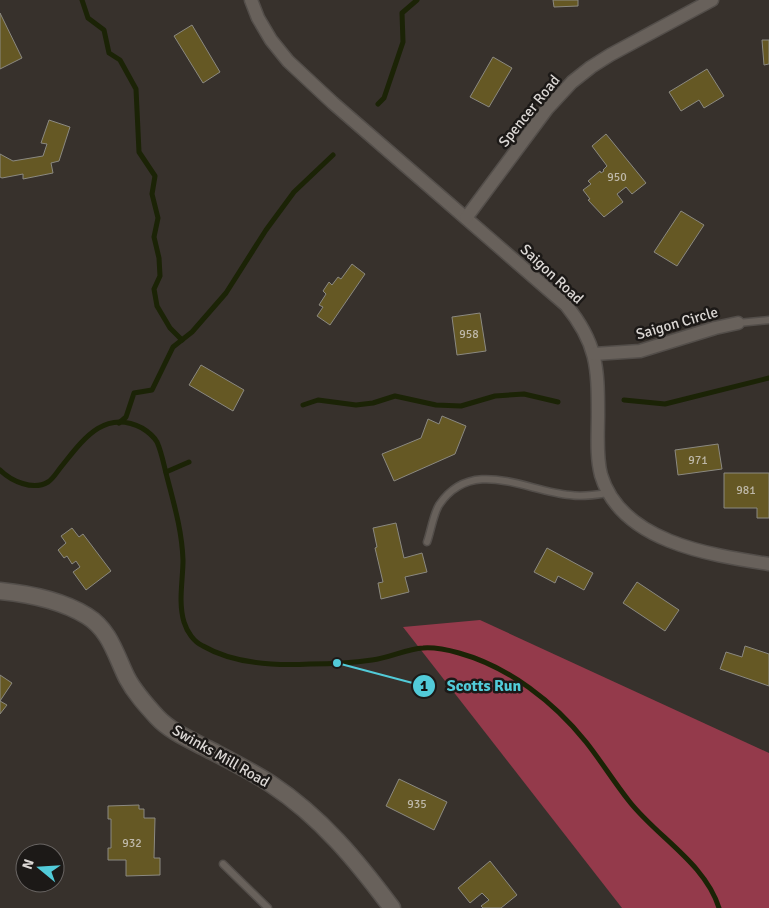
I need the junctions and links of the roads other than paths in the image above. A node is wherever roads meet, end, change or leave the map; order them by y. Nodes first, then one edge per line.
1 (251, 0) edge
2 (712, 0) edge
3 (466, 218) junction
4 (769, 320) edge
5 (738, 323) joint
6 (594, 354) junction
7 (608, 493) junction
8 (427, 542) dead end
9 (769, 564) edge
10 (0, 591) edge
11 (222, 864) dead end
12 (268, 908) edge
13 (392, 908) edge

1 - 3 street, Saigon Road
2 - 3 street, Spencer Road
3 - 6 street, Saigon Road
4 - 5 lane
5 - 6 street, Saigon Circle
6 - 7 street, Saigon Road
7 - 8 lane
7 - 9 street, Saigon Road
10 - 13 street, Swinks Mill Road
11 - 12 lane

